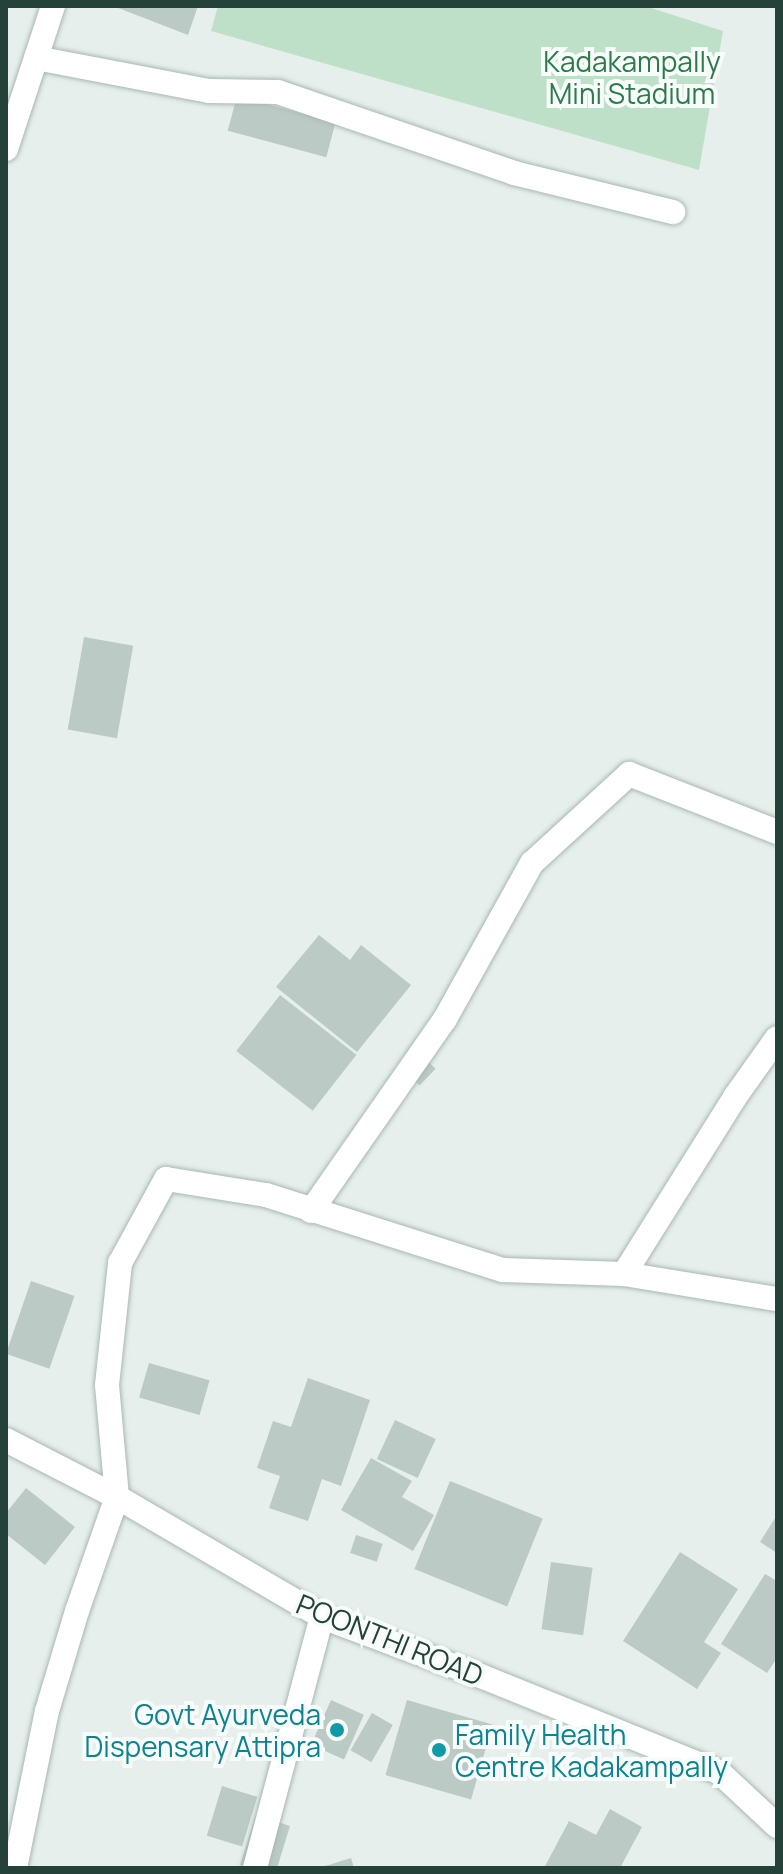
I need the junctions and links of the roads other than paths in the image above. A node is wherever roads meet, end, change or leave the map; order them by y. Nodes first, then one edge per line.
1 (53, 6) edge
2 (36, 58) junction
3 (6, 149) edge
4 (673, 212) dead end
5 (777, 832) edge
6 (777, 1038) edge
7 (311, 1211) junction
8 (624, 1274) junction
9 (777, 1299) edge
10 (6, 1440) edge
11 (117, 1497) junction
12 (322, 1617) junction
13 (777, 1826) edge
14 (15, 1868) edge
15 (255, 1868) edge

1 - 2 street
2 - 3 street
2 - 4 street
5 - 7 street
6 - 8 street
7 - 8 street
7 - 11 street
8 - 9 street
10 - 11 street, POONTHI ROAD
11 - 12 street, POONTHI ROAD
11 - 14 street
12 - 13 street, POONTHI ROAD
12 - 15 street

